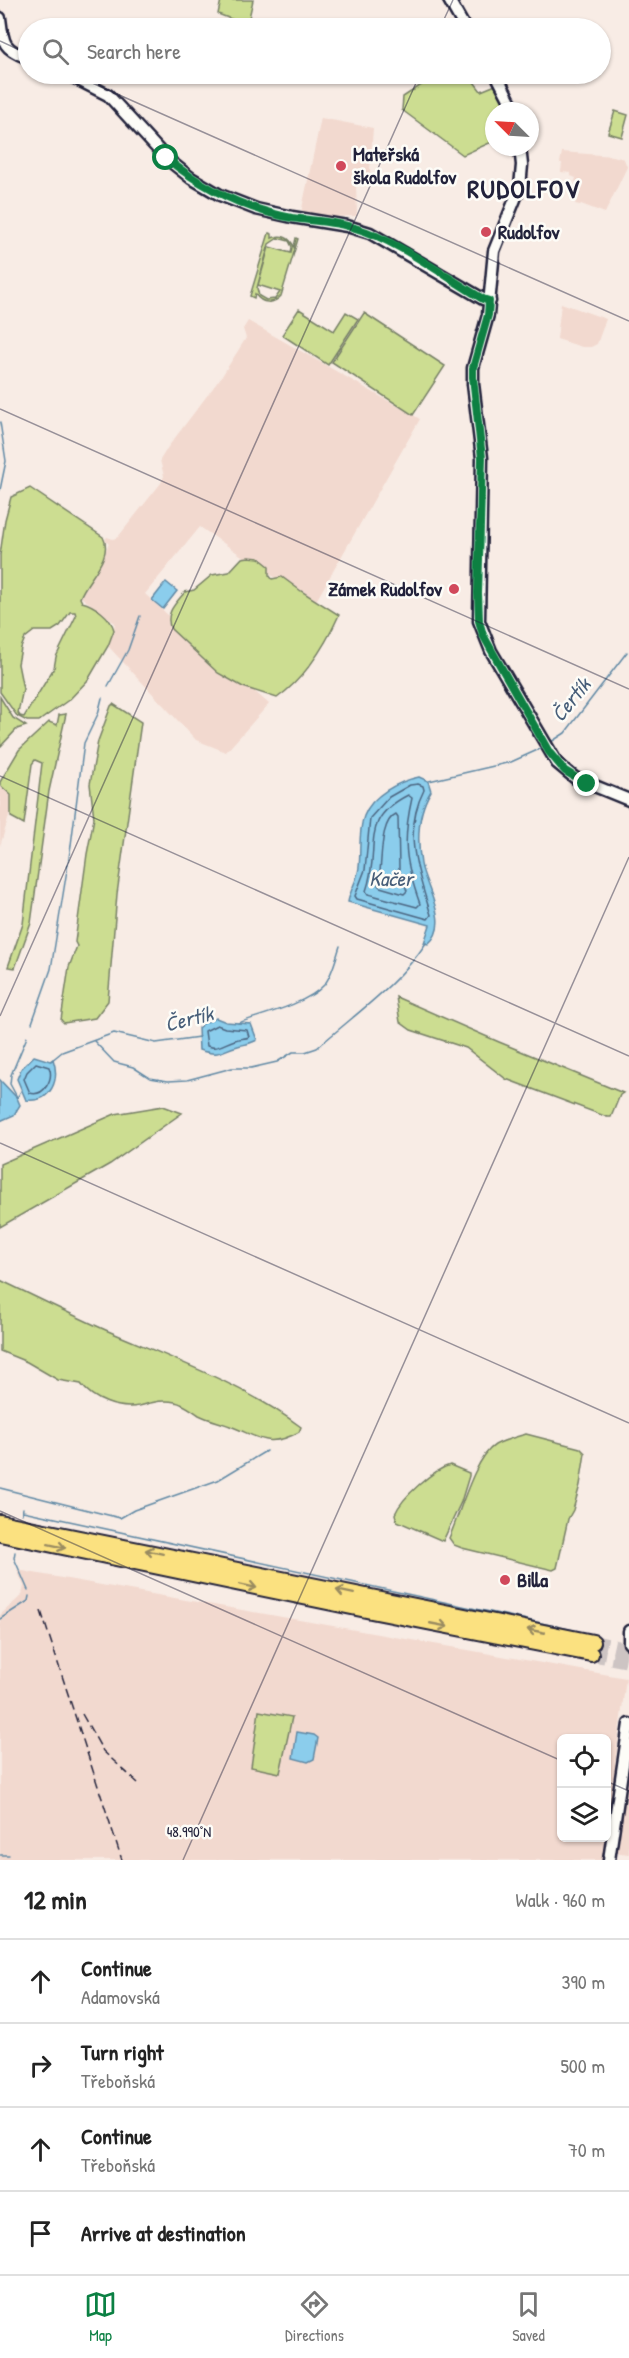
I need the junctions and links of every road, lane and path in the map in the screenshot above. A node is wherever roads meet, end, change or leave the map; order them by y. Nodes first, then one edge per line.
1 (449, 0) edge
2 (0, 18) edge
3 (459, 18) edge
4 (18, 53) edge
5 (87, 84) edge
6 (502, 84) edge
7 (510, 102) edge
8 (521, 156) edge
9 (489, 301) junction
10 (629, 800) edge
11 (0, 1522) edge
12 (0, 1534) edge
13 (629, 1631) edge
14 (629, 1643) edge
15 (629, 1724) edge
16 (609, 1860) edge

1 - 3 main road
2 - 4 main road
5 - 9 main road
6 - 7 main road
8 - 9 main road
9 - 10 main road
12 -> 11 highway
13 - 14 main road
15 - 16 main road

